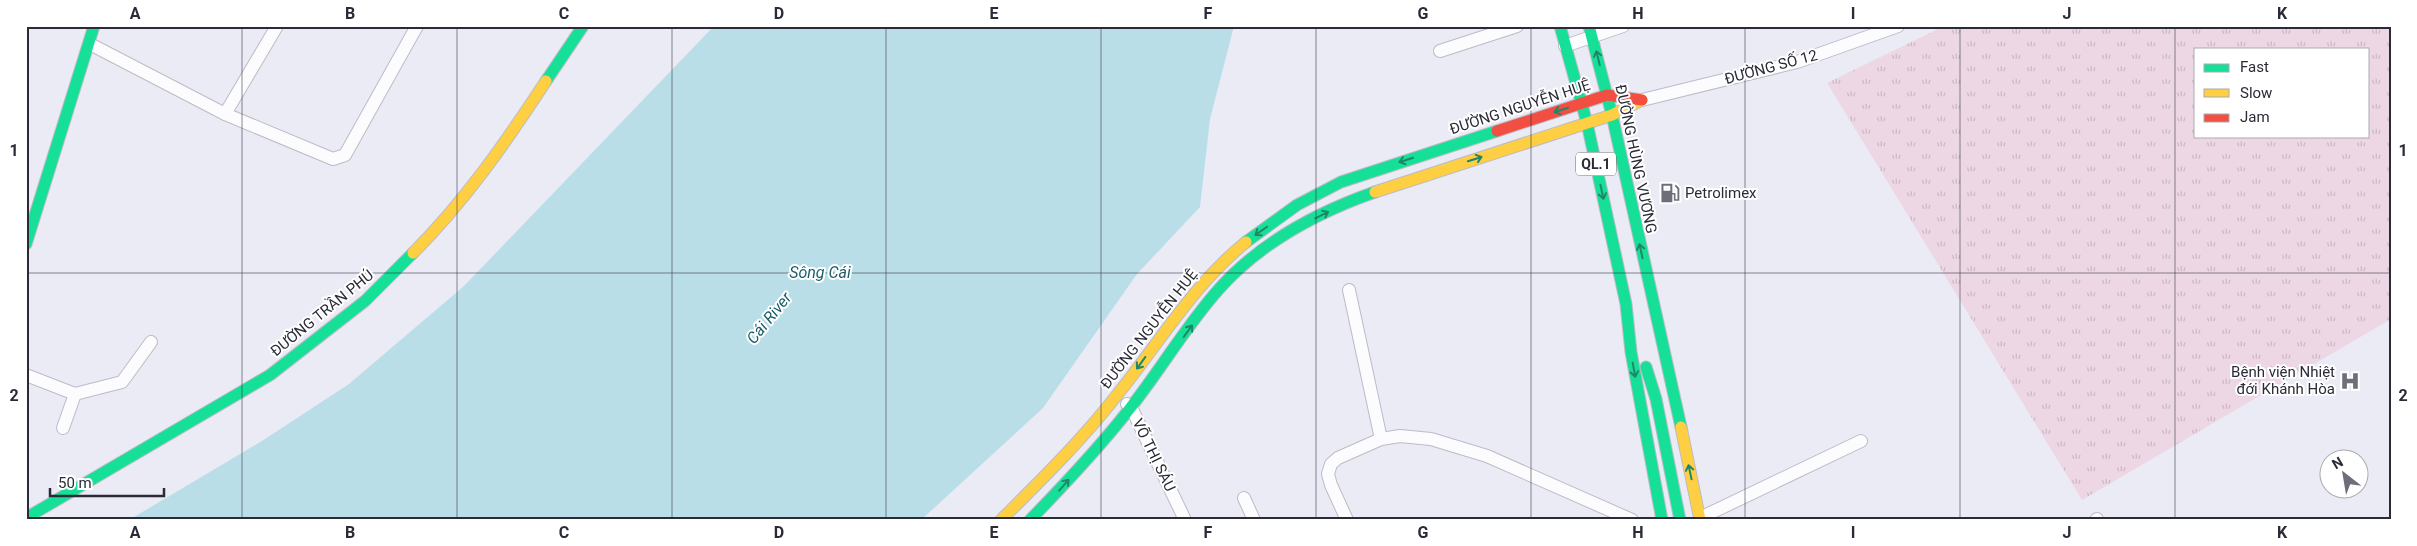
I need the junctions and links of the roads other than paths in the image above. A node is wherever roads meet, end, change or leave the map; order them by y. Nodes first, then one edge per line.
1 (94, 26) edge
2 (277, 26) edge
3 (417, 26) edge
4 (583, 26) edge
5 (1517, 26) edge
6 (1560, 26) edge
7 (1623, 26) edge
8 (1898, 26) edge
9 (1591, 32) edge
10 (90, 44) junction
11 (1565, 46) junction
12 (1440, 51) dead end
13 (1607, 96) junction
14 (1642, 100) junction
15 (1582, 103) junction
16 (224, 114) junction
17 (1612, 115) junction
18 (1587, 123) junction
19 (26, 244) edge
20 (1349, 290) dead end
21 (1651, 299) junction
22 (1626, 304) junction
23 (151, 342) dead end
24 (26, 375) edge
25 (74, 394) junction
26 (1117, 396) junction
27 (1656, 399) junction
28 (1131, 407) junction
29 (63, 428) dead end
30 (1381, 439) junction
31 (1861, 441) dead end
32 (1244, 498) dead end
33 (26, 518) edge
34 (1700, 519) edge
35 (1001, 520) edge
36 (1030, 520) edge
37 (1185, 520) edge
38 (1254, 520) edge
39 (1347, 520) edge
40 (1632, 520) edge
41 (1662, 520) edge
42 (1680, 520) edge

1 - 10 main road
2 - 16 street
3 - 16 street
4 - 33 main road, ĐƯỜNG TRẦN PHÚ
5 - 12 street
6 - 11 main road, QL.1
7 - 9 street
8 - 14 street, ĐƯỜNG SỐ 12
9 - 11 street
13 -> 9 main road, ĐƯỜNG HÙNG VƯƠNG / QL.1
10 - 16 street
10 - 19 main road
11 - 15 main road, QL.1
13 - 14 main road, ĐƯỜNG NGUYỄN HUỆ
13 - 15 main road, ĐƯỜNG NGUYỄN HUỆ
13 - 17 main road, ĐƯỜNG HÙNG VƯƠNG / QL.1
14 - 17 main road, ĐƯỜNG NGUYỄN HUỆ
15 - 18 main road, QL.1
15 -> 26 main road, ĐƯỜNG NGUYỄN HUỆ
17 - 18 main road, ĐƯỜNG NGUYỄN HUỆ
21 -> 17 main road, ĐƯỜNG HÙNG VƯƠNG / QL.1
18 -> 22 main road, QL.1
28 -> 18 main road, ĐƯỜNG NGUYỄN HUỆ
20 - 30 street
21 - 27 main road, QL.1
34 -> 21 main road, QL.1
22 - 27 main road, QL.1
22 -> 41 main road, QL.1
23 - 25 street
24 - 25 street
25 - 29 street
26 - 28 street, VÕ THỊ SÁU
26 - 35 main road, ĐƯỜNG NGUYỄN HUỆ
27 - 42 main road, QL.1
36 -> 28 main road, ĐƯỜNG NGUYỄN HUỆ
28 - 37 street, VÕ THỊ SÁU
30 - 39 street
30 - 40 street
31 - 34 street
32 - 38 street

